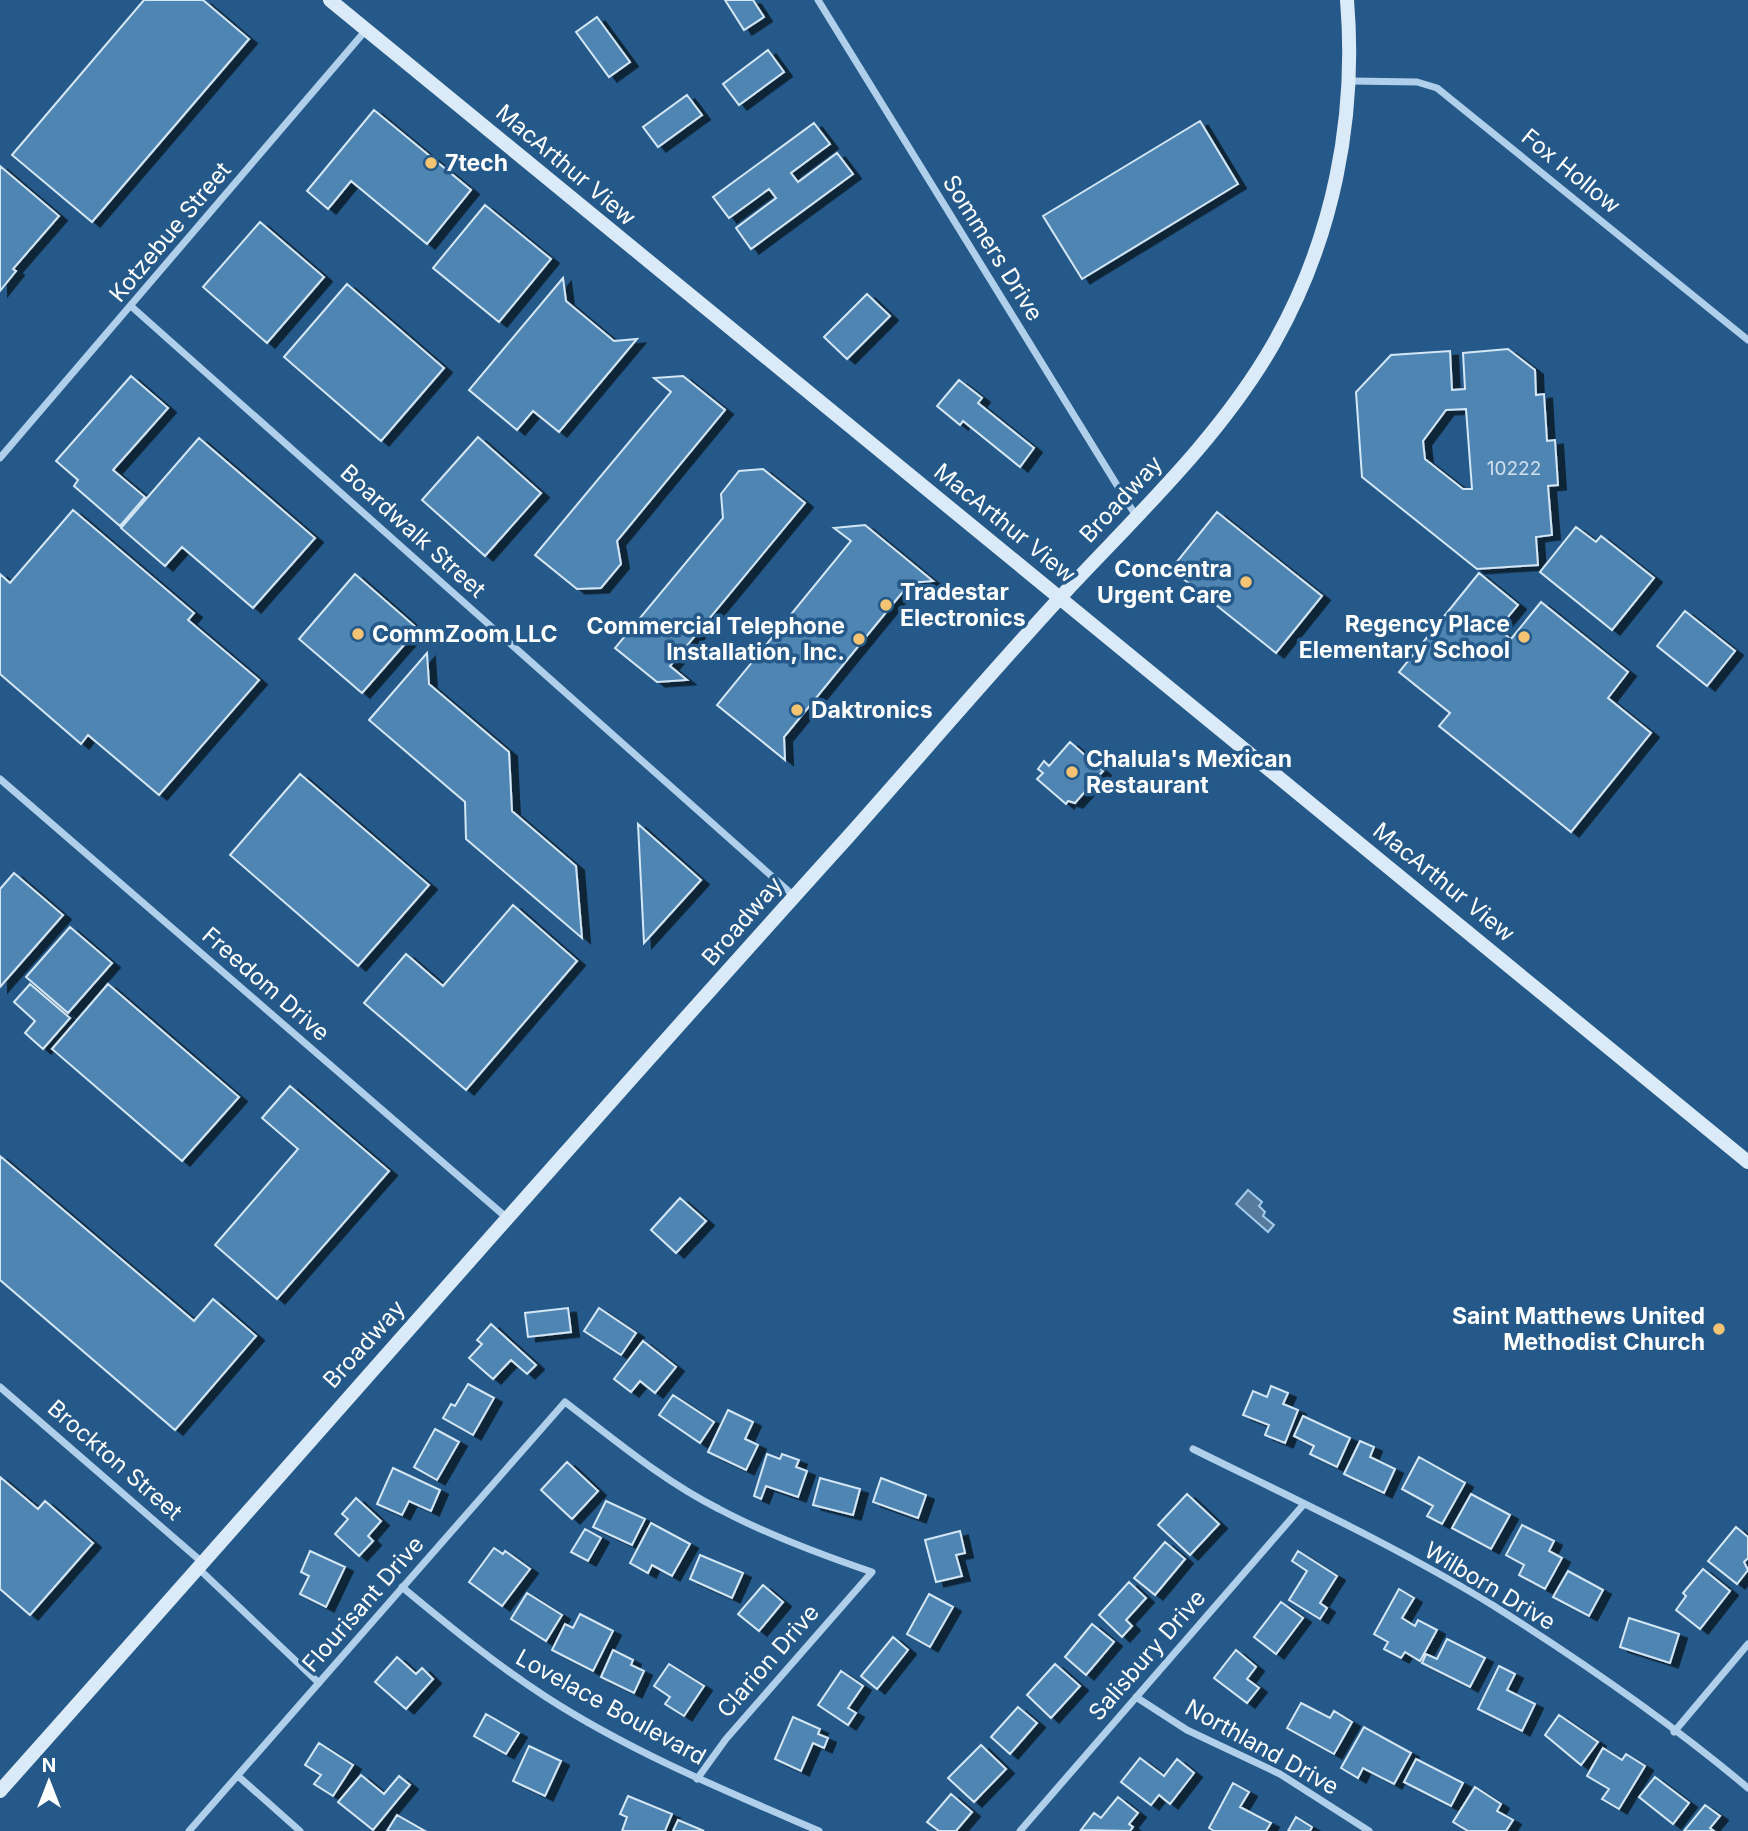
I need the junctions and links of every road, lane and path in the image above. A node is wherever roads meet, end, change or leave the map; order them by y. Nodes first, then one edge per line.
1 (330, 0) edge
2 (818, 0) edge
3 (1347, 0) edge
4 (366, 30) junction
5 (1351, 81) junction
6 (132, 307) junction
7 (1748, 340) edge
8 (0, 458) edge
9 (1136, 516) junction
10 (1061, 597) junction
11 (0, 779) edge
12 (794, 896) junction
13 (1748, 1162) edge
14 (507, 1218) junction
15 (0, 1387) edge
16 (1193, 1449) dead end
17 (1304, 1504) junction
18 (202, 1566) junction
19 (872, 1572) joint
20 (402, 1587) junction
21 (1748, 1644) edge
22 (319, 1683) junction
23 (1136, 1697) junction
24 (1674, 1732) junction
25 (238, 1776) junction
26 (697, 1779) junction
27 (1748, 1788) edge
28 (0, 1791) edge
29 (189, 1831) edge
30 (300, 1831) edge
31 (819, 1831) edge
32 (1020, 1831) edge
33 (1369, 1831) edge

1 - 4 main road, MacArthur View
2 - 9 street, Sommers Drive
3 - 5 main road, Broadway
4 - 6 street, Kotzebue Street
4 - 10 main road, MacArthur View
5 - 7 street, Fox Hollow
5 - 9 main road, Broadway
6 - 8 street, Kotzebue Street
6 - 12 street, Boardwalk Street
9 - 10 main road, Broadway
10 - 12 main road, Broadway
10 - 13 main road, MacArthur View
11 - 14 street, Freedom Drive
12 - 14 main road, Broadway
14 - 18 main road, Broadway
15 - 18 street, Brockton Street
16 - 17 street, Wilborn Drive
17 - 23 street, Salisbury Drive
17 - 24 street, Wilborn Drive
18 - 22 street, Brockton Street
18 - 28 main road, Broadway
19 - 20 street, Flourisant Drive
19 - 26 street, Clarion Drive
20 - 22 street, Flourisant Drive
20 - 26 street, Lovelace Boulevard
21 - 24 street
22 - 25 street, Flourisant Drive
23 - 32 street, Salisbury Drive
23 - 33 street, Northland Drive
24 - 27 street, Wilborn Drive
25 - 29 street, Flourisant Drive
25 - 30 street
26 - 31 street, Lovelace Boulevard

